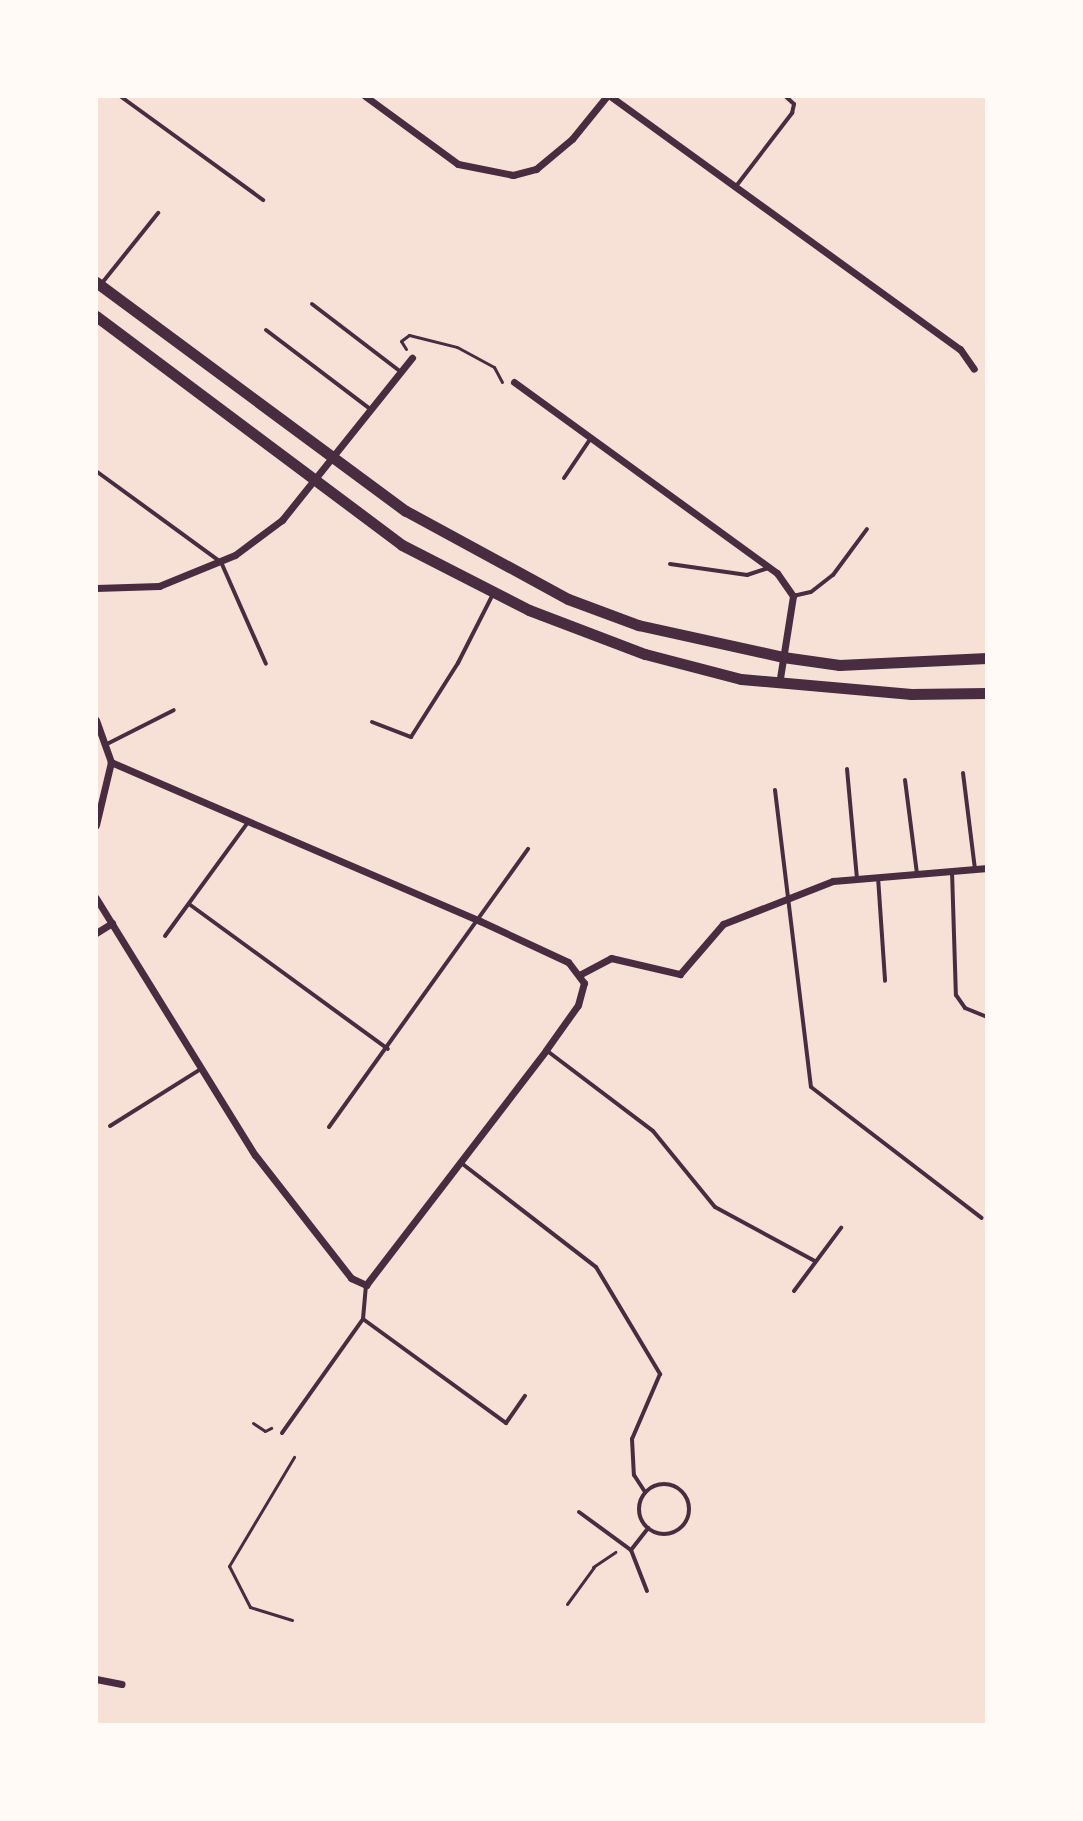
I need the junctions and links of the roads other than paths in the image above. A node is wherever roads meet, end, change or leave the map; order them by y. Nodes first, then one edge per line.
1 (120, 96) edge
2 (365, 96) edge
3 (608, 96) edge
4 (785, 96) edge
5 (737, 185) junction
6 (263, 200) dead end
7 (158, 213) dead end
8 (98, 283) edge
9 (312, 304) dead end
10 (96, 316) edge
11 (266, 330) dead end
12 (412, 358) road end
13 (974, 369) dead end
14 (401, 372) junction
15 (514, 382) road end
16 (372, 411) junction
17 (591, 438) junction
18 (331, 459) junction
19 (96, 471) edge
20 (564, 478) dead end
21 (315, 480) junction
22 (867, 529) dead end
23 (221, 562) junction
24 (670, 564) dead end
25 (770, 567) junction
26 (96, 588) edge
27 (493, 594) junction
28 (793, 596) junction
29 (783, 657) junction
30 (987, 658) edge
31 (266, 664) dead end
32 (779, 686) junction
33 (987, 693) edge
34 (174, 710) dead end
35 (96, 720) edge
36 (372, 722) dead end
37 (105, 745) junction
38 (111, 762) junction
39 (847, 769) dead end
40 (963, 773) dead end
41 (905, 780) dead end
42 (775, 790) dead end
43 (248, 822) junction
44 (96, 825) edge
45 (528, 849) dead end
46 (987, 868) edge
47 (975, 869) junction
48 (952, 871) junction
49 (917, 874) junction
50 (878, 877) junction
51 (857, 879) junction
52 (792, 897) junction
53 (96, 898) edge
54 (189, 904) junction
55 (480, 921) junction
56 (112, 923) junction
57 (96, 933) edge
58 (165, 936) dead end
59 (581, 974) junction
60 (885, 981) dead end
61 (987, 1017) edge
62 (388, 1049) junction
63 (546, 1050) junction
64 (201, 1069) junction
65 (110, 1126) dead end
66 (329, 1127) dead end
67 (460, 1162) junction
68 (982, 1218) dead end
69 (841, 1228) dead end
70 (815, 1261) junction
71 (366, 1285) junction
72 (794, 1291) dead end
73 (363, 1319) junction
74 (525, 1396) dead end
75 (282, 1433) dead end
76 (645, 1492) junction
77 (579, 1512) dead end
78 (648, 1528) junction
79 (631, 1550) junction
80 (647, 1591) dead end
81 (96, 1679) edge
82 (122, 1684) dead end

1 - 6 lane
2 - 3 street
3 - 5 street
4 - 5 lane
5 - 13 street
7 - 8 lane
8 - 18 main road
9 - 14 lane
10 - 21 main road
11 - 16 lane
12 - 14 street
14 - 16 street
15 - 17 street
16 - 18 street
17 - 20 lane
17 - 25 street
18 - 21 street
18 - 29 main road
19 - 23 lane
21 - 23 street
21 - 27 main road
22 - 28 lane
23 - 26 street
23 - 31 lane
24 - 25 lane
25 - 28 street
27 - 32 main road
27 - 36 lane
28 - 29 street
29 - 30 main road
29 - 32 street
32 - 33 main road
34 - 37 lane
35 - 37 street
37 - 38 street
38 - 43 street
38 - 44 street
39 - 51 lane
40 - 47 lane
41 - 49 lane
42 - 52 lane
43 - 54 lane
43 - 55 street
45 - 55 lane
46 - 47 street
47 - 48 street
48 - 49 street
48 - 61 lane
49 - 50 street
50 - 51 street
50 - 60 lane
51 - 52 street
52 - 59 street
52 - 68 lane
53 - 56 street
54 - 58 lane
54 - 62 lane
55 - 59 street
55 - 62 lane
56 - 57 street
56 - 64 street
59 - 63 street
62 - 66 lane
63 - 67 street
63 - 70 lane
64 - 65 lane
64 - 71 street
67 - 71 street
67 - 76 lane
69 - 70 lane
70 - 72 lane
71 - 73 lane
73 - 74 lane
73 - 75 lane
76 - 78 lane
76 - 78 lane
77 - 79 lane
78 - 79 lane
79 - 80 lane
81 - 82 street

